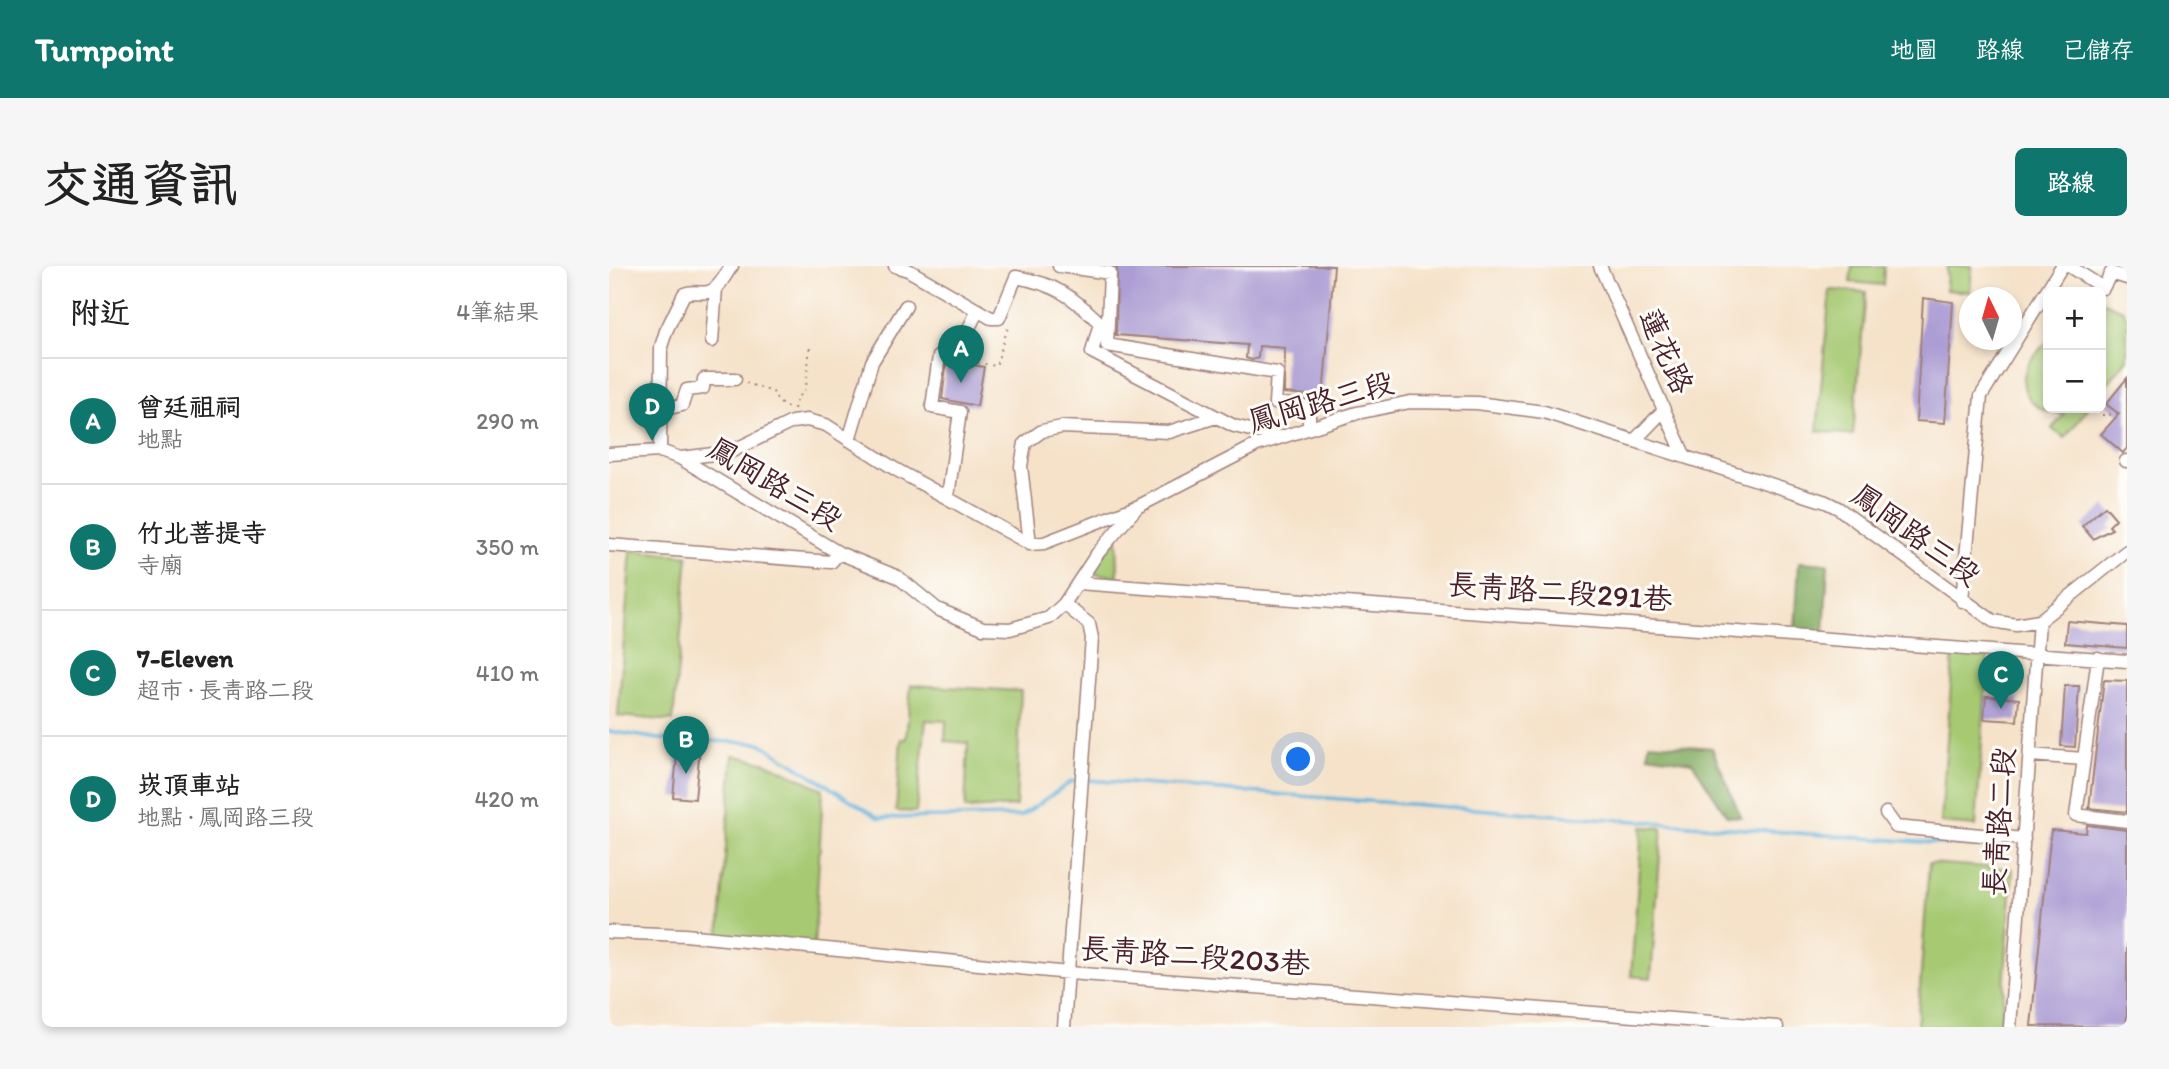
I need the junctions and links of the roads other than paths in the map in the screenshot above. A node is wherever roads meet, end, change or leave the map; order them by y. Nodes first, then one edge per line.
1 (732, 266) edge
2 (895, 266) edge
3 (1059, 266) edge
4 (1600, 266) edge
5 (2062, 266) edge
6 (2069, 266) edge
7 (1016, 271) edge
8 (2127, 278) edge
9 (716, 288) junction
10 (906, 306) dead end
11 (978, 310) junction
12 (965, 334) dead end
13 (712, 341) dead end
14 (939, 356) road end
15 (735, 379) road end
16 (661, 410) junction
17 (1663, 411) junction
18 (1216, 417) junction
19 (1309, 428) junction
20 (1279, 437) junction
21 (849, 440) junction
22 (1634, 441) junction
23 (660, 451) junction
24 (609, 454) edge
25 (1685, 457) junction
26 (680, 458) junction
27 (948, 496) junction
28 (1137, 507) junction
29 (1030, 544) junction
30 (609, 545) edge
31 (2127, 551) edge
32 (839, 553) junction
33 (1078, 583) junction
34 (1962, 601) junction
35 (1064, 604) junction
36 (2039, 621) junction
37 (2038, 653) junction
38 (2098, 659) junction
39 (2127, 662) edge
40 (2030, 755) junction
41 (2084, 759) junction
42 (1886, 813) dead end
43 (2127, 821) edge
44 (2024, 839) junction
45 (609, 932) edge
46 (1069, 973) junction
47 (1064, 1027) edge
48 (1777, 1027) edge
49 (2010, 1027) edge

1 - 9 street
2 - 11 street
3 - 19 street
4 - 17 street, 蓮花路
5 - 34 street
6 - 8 street
7 - 11 street
7 - 18 street
9 - 13 street
9 - 16 street
10 - 21 street
11 - 12 street
14 - 27 street
15 - 16 street
16 - 23 street
17 - 22 street
17 - 25 street, 蓮花路
18 - 20 street
18 - 29 street
19 - 20 street, 鳳岡路三段
19 - 22 street, 鳳岡路三段
20 - 28 street, 鳳岡路三段
21 - 26 street
21 - 27 street
22 - 25 street, 鳳岡路三段
23 - 24 street, 鳳岡路三段
23 - 26 street, 鳳岡路三段
25 - 34 street, 鳳岡路三段
26 - 32 street, 鳳岡路三段
27 - 29 street
28 - 29 street
28 - 33 street, 鳳岡路三段
30 - 32 street
31 - 36 street
32 - 35 street, 鳳岡路三段
33 - 35 street, 鳳岡路三段
33 - 37 street, 長青路二段291巷
34 - 36 street, 鳳岡路三段
35 - 46 street
36 - 37 street, 長青路二段
37 - 38 street, 長青路二段291巷
37 - 40 street, 長青路二段
38 - 39 street, 長青路二段291巷
38 - 41 street
40 - 41 street
40 - 44 street, 長青路二段
41 - 43 street
42 - 44 street
44 - 49 street, 長青路二段
45 - 46 street, 長青路二段203巷
46 - 47 street
46 - 48 street, 長青路二段203巷

